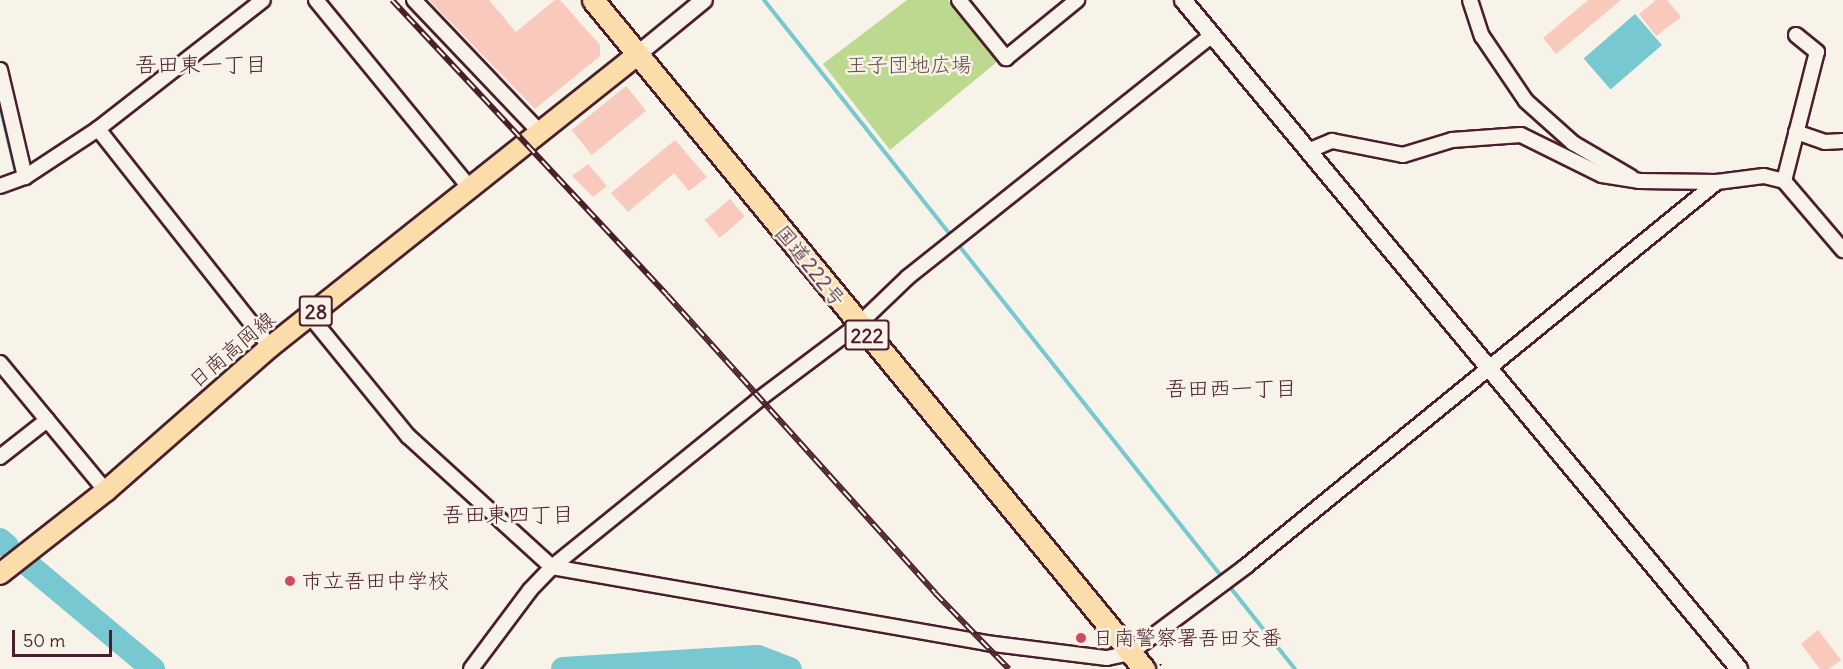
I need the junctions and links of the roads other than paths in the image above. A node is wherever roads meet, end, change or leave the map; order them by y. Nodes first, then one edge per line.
1 (263, 0) edge
2 (316, 0) edge
3 (414, 0) edge
4 (593, 0) edge
5 (704, 0) edge
6 (959, 0) edge
7 (1077, 0) edge
8 (1183, 0) edge
9 (1470, 0) edge
10 (1212, 35) junction
11 (1796, 35) dead end
12 (638, 54) junction
13 (0, 70) edge
14 (98, 129) junction
15 (538, 130) junction
16 (1796, 132) junction
17 (1843, 141) edge
18 (1308, 151) junction
19 (25, 177) junction
20 (1639, 181) junction
21 (1784, 181) junction
22 (1717, 182) junction
23 (0, 186) edge
24 (470, 189) junction
25 (1843, 250) edge
26 (310, 316) junction
27 (858, 325) junction
28 (270, 347) junction
29 (0, 363) edge
30 (1488, 370) junction
31 (47, 420) junction
32 (3, 449) edge
33 (106, 491) junction
34 (552, 567) junction
35 (0, 574) edge
36 (1130, 653) junction
37 (471, 669) edge
38 (1144, 669) edge
39 (1739, 669) edge

1 - 14 street
2 - 24 street
3 - 15 street
4 - 12 highway, 国道222号 / 222
5 - 12 street
6 - 7 street
8 - 10 street
9 - 20 street
10 - 18 street
10 - 27 street
11 - 16 street
12 - 15 main road, 日南高岡線 / 28
12 - 27 highway, 国道222号 / 222
13 - 19 street
14 - 19 street
14 - 28 street
15 - 24 main road, 日南高岡線 / 28
16 - 17 street
16 - 21 street
18 - 20 street
18 - 30 street
19 - 23 street
20 - 22 street
21 - 22 street
21 - 25 street
22 - 30 street
24 - 26 main road, 日南高岡線 / 28
26 - 28 main road, 日南高岡線 / 28
26 - 34 street
27 - 34 street
27 - 36 highway, 国道222号 / 222
28 - 33 main road, 日南高岡線 / 28
29 - 31 street
30 - 36 street
30 - 39 street
31 - 32 street
31 - 33 street
33 - 35 main road, 日南高岡線 / 28
34 - 36 street
34 - 37 street
36 - 38 highway, 国道222号 / 222

